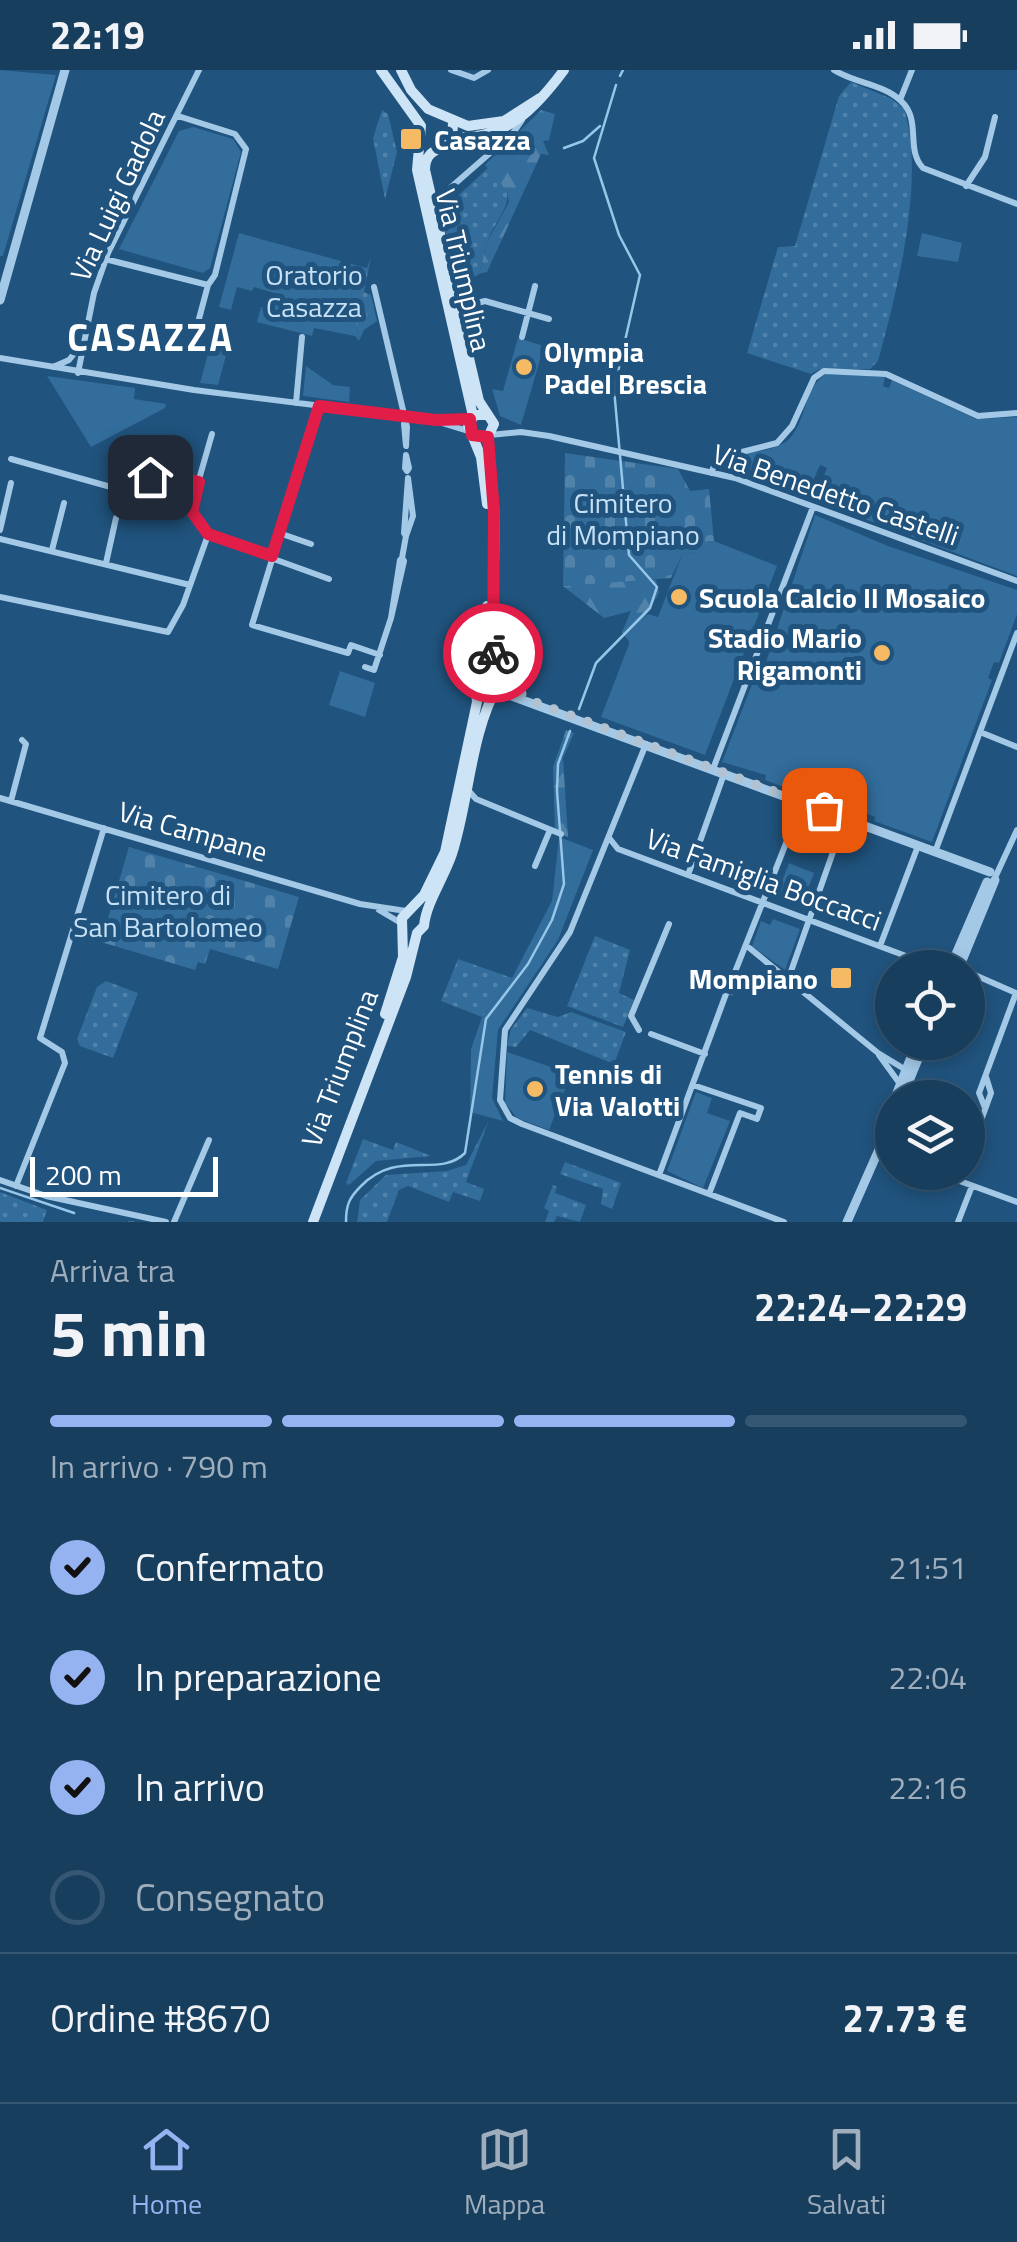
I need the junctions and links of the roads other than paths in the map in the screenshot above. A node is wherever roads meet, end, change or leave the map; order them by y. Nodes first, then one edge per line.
1 (65, 70) edge
2 (199, 70) edge
3 (382, 70) edge
4 (393, 70) edge
5 (401, 70) edge
6 (451, 70) edge
7 (488, 70) edge
8 (564, 70) edge
9 (834, 70) edge
10 (912, 70) edge
11 (540, 98) junction
12 (900, 100) junction
13 (441, 114) junction
14 (178, 116) junction
15 (997, 119) dead end
16 (522, 120) junction
17 (453, 122) junction
18 (421, 130) junction
19 (454, 137) junction
20 (436, 148) junction
21 (976, 176) junction
22 (966, 186) junction
23 (976, 190) junction
24 (432, 202) junction
25 (1017, 204) edge
26 (106, 259) junction
27 (208, 285) junction
28 (535, 286) dead end
29 (374, 288) dead end
30 (0, 300) edge
31 (457, 308) junction
32 (528, 313) junction
33 (549, 319) dead end
34 (196, 330) dead end
35 (302, 337) dead end
36 (522, 337) dead end
37 (84, 342) junction
38 (3, 357) edge
39 (51, 368) junction
40 (78, 373) junction
41 (296, 403) junction
42 (319, 406) junction
43 (1017, 413) edge
44 (490, 418) junction
45 (404, 420) junction
46 (478, 429) junction
47 (521, 432) junction
48 (212, 434) dead end
49 (11, 459) dead end
50 (711, 473) junction
51 (199, 482) junction
52 (11, 483) dead end
53 (64, 503) dead end
54 (813, 506) junction
55 (116, 518) dead end
56 (0, 530) edge
57 (280, 533) junction
58 (208, 534) junction
59 (0, 539) edge
60 (311, 544) dead end
61 (52, 550) junction
62 (272, 557) junction
63 (106, 563) junction
64 (328, 579) dead end
65 (1017, 582) edge
66 (190, 585) junction
67 (0, 596) edge
68 (1017, 633) edge
69 (380, 654) junction
70 (365, 668) dead end
71 (1004, 668) junction
72 (1017, 674) edge
73 (492, 681) junction
74 (478, 688) junction
75 (980, 732) junction
76 (22, 740) dead end
77 (646, 744) junction
78 (1017, 747) edge
79 (713, 768) junction
80 (724, 773) junction
81 (472, 794) junction
82 (0, 798) edge
83 (11, 801) junction
84 (802, 802) junction
85 (845, 818) junction
86 (104, 828) junction
87 (550, 830) junction
88 (1017, 830) edge
89 (560, 834) dead end
90 (610, 839) junction
91 (918, 846) junction
92 (936, 852) junction
93 (535, 866) dead end
94 (688, 876) junction
95 (989, 876) junction
96 (764, 904) junction
97 (373, 907) junction
98 (408, 911) junction
99 (424, 917) junction
100 (810, 921) junction
101 (669, 924) dead end
102 (402, 925) junction
103 (417, 932) junction
104 (747, 946) junction
105 (880, 946) junction
106 (890, 950) edge
107 (960, 950) edge
108 (788, 977) junction
109 (985, 981) edge
110 (733, 982) tunnel mouth
111 (1016, 993) edge
112 (727, 995) tunnel mouth
113 (640, 1030) dead end
114 (651, 1034) dead end
115 (875, 1050) edge
116 (705, 1054) junction
117 (890, 1060) edge
118 (911, 1060) edge
119 (906, 1070) junction
120 (902, 1080) edge
121 (903, 1080) edge
122 (985, 1080) edge
123 (693, 1086) junction
124 (209, 1140) dead end
125 (875, 1155) edge
126 (659, 1175) junction
127 (0, 1180) edge
128 (16, 1186) junction
129 (970, 1190) edge
130 (983, 1190) edge
131 (709, 1194) junction
132 (1017, 1202) edge
133 (132, 1217) edge
134 (166, 1222) edge
135 (174, 1222) edge
136 (309, 1222) edge
137 (784, 1222) edge
138 (847, 1222) edge
139 (958, 1222) edge

1 - 30 street
2 - 14 street, Via Luigi Gadola
3 - 4 main road
3 - 18 main road
5 - 13 main road
6 - 7 street
8 - 11 main road
9 - 12 street
10 - 12 street
11 - 16 main road
11 - 17 main road
12 - 22 street
13 - 17 main road
13 - 18 main road
14 - 26 street, Via Luigi Gadola
14 - 27 street
15 - 21 street
16 - 19 main road
16 - 24 street, Via Triumplina
17 - 19 main road
18 - 20 main road
18 - 46 main road, Via Triumplina
19 - 20 main road
20 - 24 main road, Via Triumplina
21 - 22 street
21 - 23 street
22 - 23 street
23 - 25 street
24 - 31 main road, Via Triumplina
26 - 27 street
26 - 37 street, Via Luigi Gadola
27 - 34 street
28 - 32 street
29 - 45 street
31 - 32 street
31 - 44 main road, Via Triumplina
32 - 33 street
32 - 36 street
35 - 41 street
37 - 39 street
37 - 40 street, Via Luigi Gadola
38 - 39 street, Via Benedetto Castelli
39 - 40 street, Via Benedetto Castelli
40 - 41 street, Via Benedetto Castelli
41 - 42 street, Via Benedetto Castelli
42 - 45 street, Via Benedetto Castelli
42 - 57 street
43 - 50 street
44 - 46 main road
44 - 46 main road, Via Triumplina
44 - 47 street, Via Benedetto Castelli
45 - 46 street, Via Benedetto Castelli
45 - 69 street
46 - 47 street, Via Benedetto Castelli
46 - 73 main road, Via Triumplina
47 - 50 street, Via Benedetto Castelli
48 - 51 street
49 - 51 street
50 - 54 street, Via Benedetto Castelli
51 - 58 street
52 - 56 street
53 - 61 street
54 - 65 street, Via Benedetto Castelli
54 - 79 street
55 - 63 street
57 - 60 street
57 - 62 street
58 - 62 street
58 - 66 street
59 - 61 street
61 - 63 street
62 - 64 street
62 - 69 street
63 - 66 street
66 - 67 street
68 - 71 street
69 - 70 street
71 - 72 street
71 - 75 street
73 - 74 main road
73 - 74 main road, Via Triumplina
73 - 77 street
73 - 81 main road, Via Triumplina
74 - 98 main road, Via Triumplina
75 - 78 street
75 - 92 street
76 - 83 street
77 - 79 street
77 - 90 street
79 - 80 street
80 - 84 street
80 - 94 street
81 - 87 street
81 - 99 main road, Via Triumplina
82 - 83 street, Via Campane
83 - 86 street, Via Campane
84 - 85 street
84 - 96 street
85 - 91 street
85 - 100 street
86 - 97 street, Via Campane
86 - 128 street
87 - 89 street
87 - 93 street
88 - 95 street
90 - 94 street, Via Famiglia Boccacci
90 - 126 street
91 - 92 street
91 - 105 street
92 - 95 street
94 - 96 street, Via Famiglia Boccacci
95 - 107 street
96 - 100 street, Via Famiglia Boccacci
96 - 104 street
97 - 98 street, Via Campane
97 - 102 street, Via Campane
98 - 99 main road
98 - 102 main road, Via Triumplina
99 - 103 main road, Via Triumplina
100 - 105 street, Via Famiglia Boccacci
100 - 108 street
101 - 113 street
102 - 103 main road
102 - 136 main road, Via Triumplina
103 - 136 main road, Via Triumplina
104 - 108 street
104 - 110 street
105 - 106 street, Via Famiglia Boccacci
108 - 115 street
109 - 111 street
111 - 122 street
112 - 116 street
114 - 116 street
116 - 123 street
117 - 119 street
118 - 119 street
119 - 120 street
119 - 121 street
123 - 126 street
123 - 131 street
124 - 135 street
125 - 138 street
126 - 131 street
127 - 128 street
128 - 133 street
129 - 139 street
130 - 132 street
131 - 137 street
133 - 134 street

